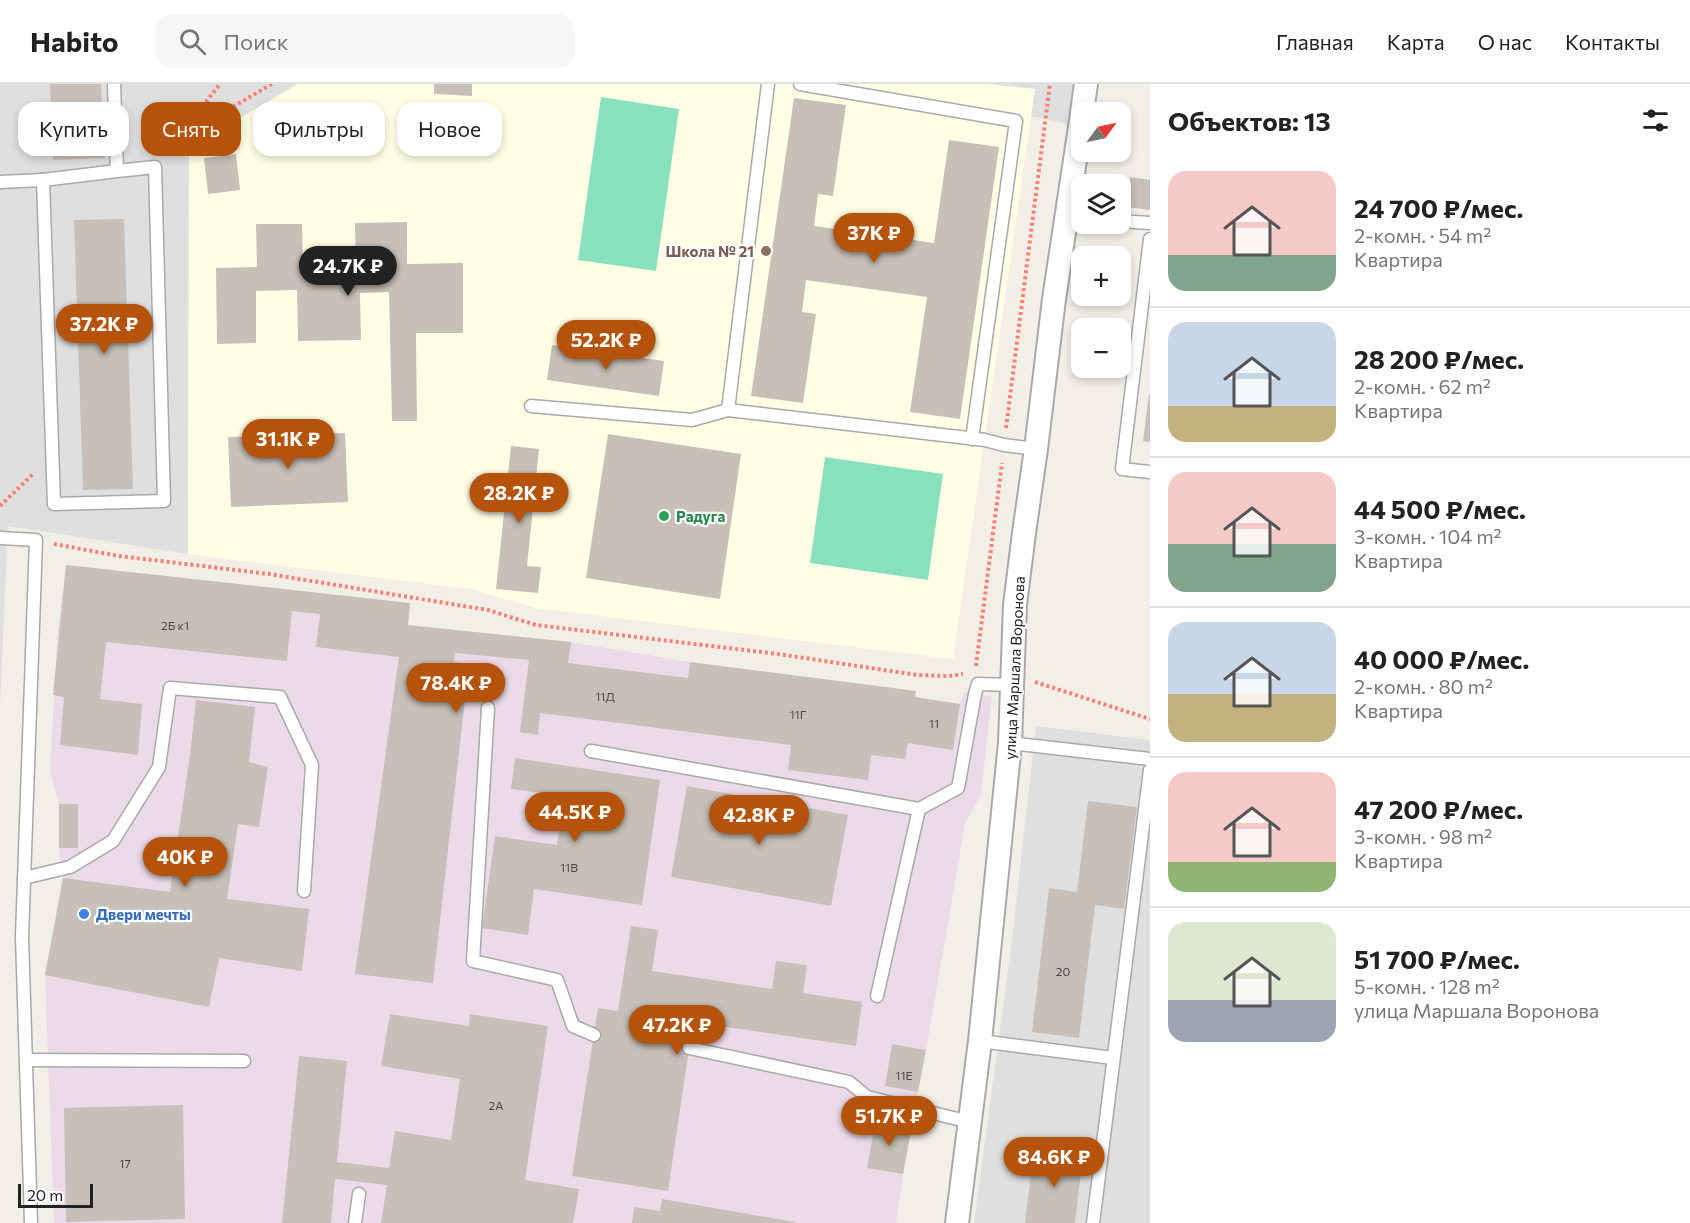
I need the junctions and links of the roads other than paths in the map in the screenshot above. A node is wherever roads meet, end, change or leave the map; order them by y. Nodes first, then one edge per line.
1 (114, 84) edge
2 (768, 84) edge
3 (800, 84) edge
4 (1086, 84) edge
5 (1084, 102) edge
6 (117, 171) junction
7 (43, 180) junction
8 (0, 182) edge
9 (1131, 222) edge
10 (1150, 223) edge
11 (1071, 229) edge
12 (1150, 239) edge
13 (531, 406) dead end
14 (728, 410) junction
15 (972, 439) junction
16 (1036, 449) junction
17 (1150, 472) edge
18 (0, 538) edge
19 (1012, 680) junction
20 (488, 708) dead end
21 (1010, 743) junction
22 (591, 751) dead end
23 (1150, 759) edge
24 (1150, 770) edge
25 (919, 809) junction
26 (24, 878) junction
27 (304, 891) dead end
28 (877, 996) dead end
29 (594, 1035) dead end
30 (980, 1041) junction
31 (690, 1048) dead end
32 (1113, 1058) junction
33 (26, 1060) junction
34 (244, 1061) dead end
35 (970, 1122) junction
36 (359, 1194) dead end
37 (31, 1223) edge
38 (355, 1223) edge
39 (957, 1223) edge
40 (1093, 1223) edge

1 - 6 lane
2 - 14 lane
3 - 15 lane
4 - 5 street, улица Маршала Воронова
6 - 7 lane
6 - 7 lane
7 - 8 lane
9 - 10 lane
11 - 16 street, улица Маршала Воронова
12 - 17 lane
13 - 14 lane
14 - 15 lane
15 - 16 lane
16 - 19 street, улица Маршала Воронова
18 - 26 lane
19 - 21 street, улица Маршала Воронова
19 - 25 lane
20 - 29 lane
21 - 23 lane
21 - 30 street, улица Маршала Воронова
22 - 25 lane
24 - 32 lane
25 - 28 lane
26 - 27 lane
26 - 33 lane
30 - 32 lane
30 - 35 street, улица Маршала Воронова
31 - 35 lane
32 - 40 lane
33 - 34 lane
33 - 37 lane
35 - 39 street, улица Маршала Воронова
36 - 38 lane

